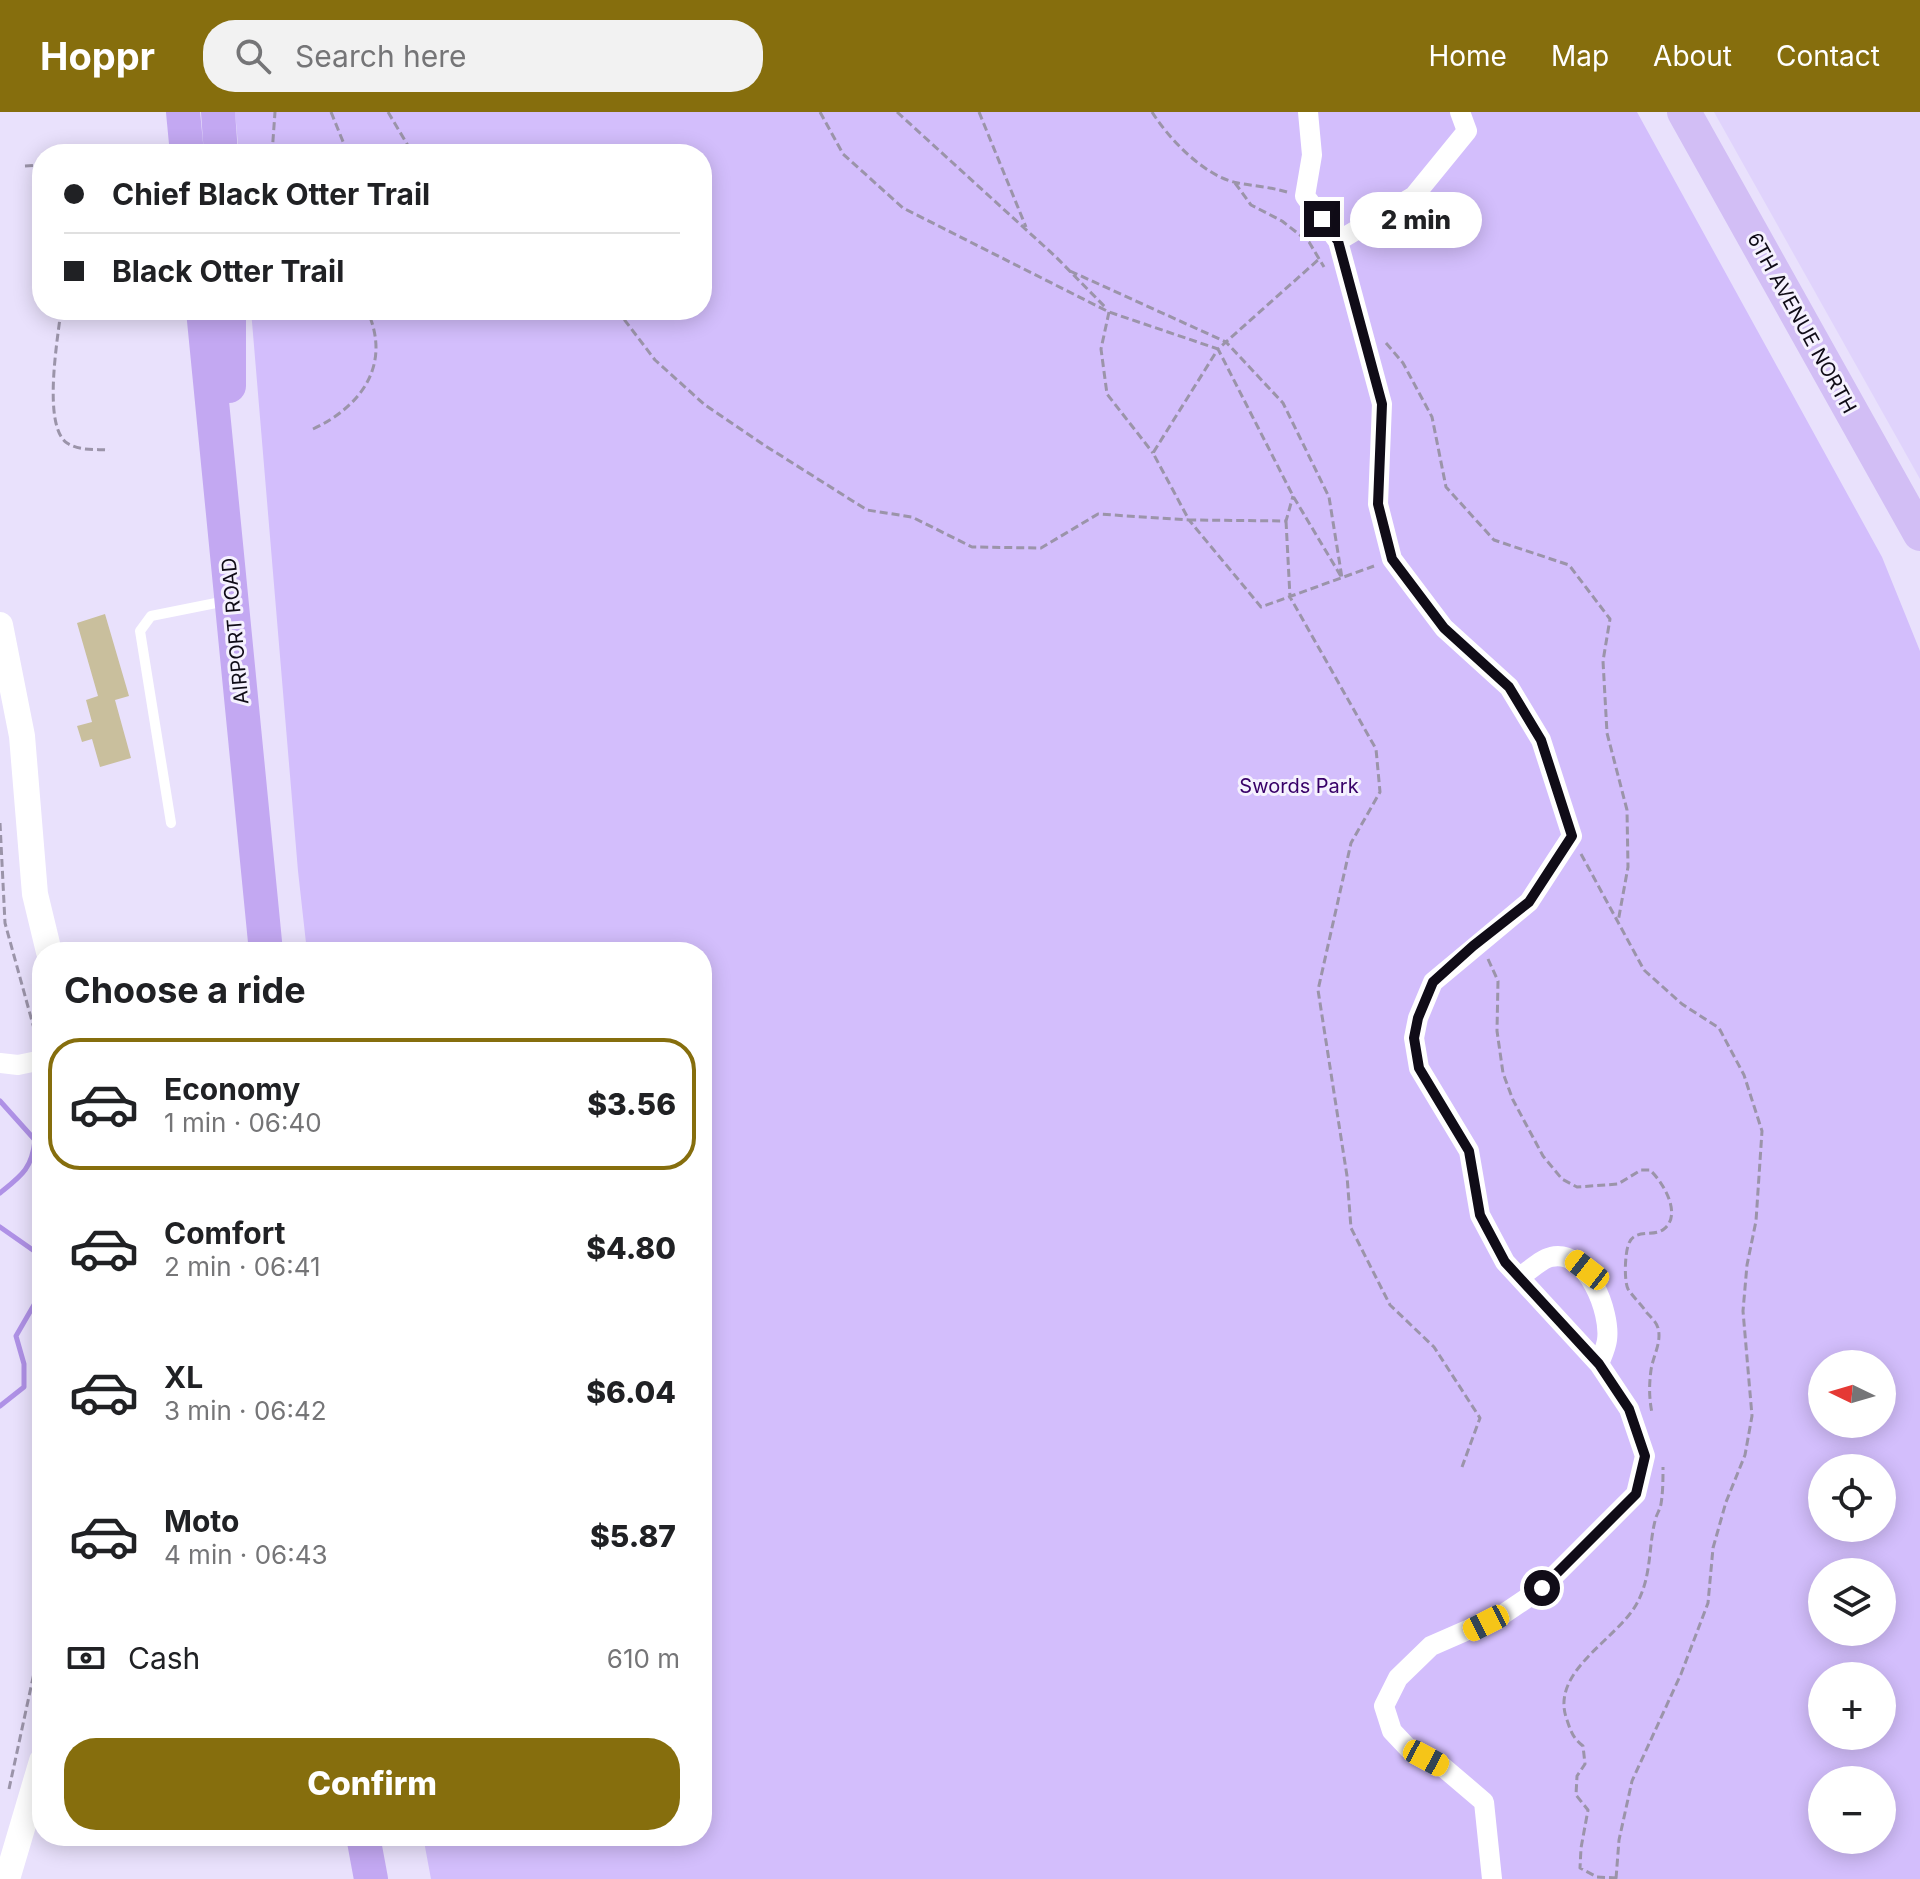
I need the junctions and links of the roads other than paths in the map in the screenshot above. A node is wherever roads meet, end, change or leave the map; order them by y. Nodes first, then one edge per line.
1 (183, 112) edge
2 (218, 112) edge
3 (1308, 112) edge
4 (1460, 112) edge
5 (1684, 112) edge
6 (186, 144) edge
7 (220, 144) edge
8 (1338, 241) junction
9 (204, 320) edge
10 (229, 320) edge
11 (223, 510) junction
12 (1920, 534) edge
13 (232, 599) junction
14 (0, 625) edge
15 (171, 823) dead end
16 (47, 942) edge
17 (265, 942) edge
18 (32, 1062) edge
19 (0, 1063) edge
20 (1520, 1277) junction
21 (1599, 1364) junction
22 (32, 1795) edge
23 (365, 1846) edge
24 (7, 1879) edge
25 (371, 1879) edge
26 (1492, 1879) edge

1 - 6 highway
2 - 7 highway
3 - 8 street
4 - 8 street
5 - 12 main road, 6TH AVENUE NORTH
8 - 20 street
9 - 11 highway, AIRPORT ROAD
10 - 11 highway
11 - 13 highway, AIRPORT ROAD
13 - 15 lane
13 - 17 highway, AIRPORT ROAD
14 - 16 street
18 - 19 street
20 - 21 street
20 - 21 street
21 - 26 street
22 - 24 street
23 - 25 highway

